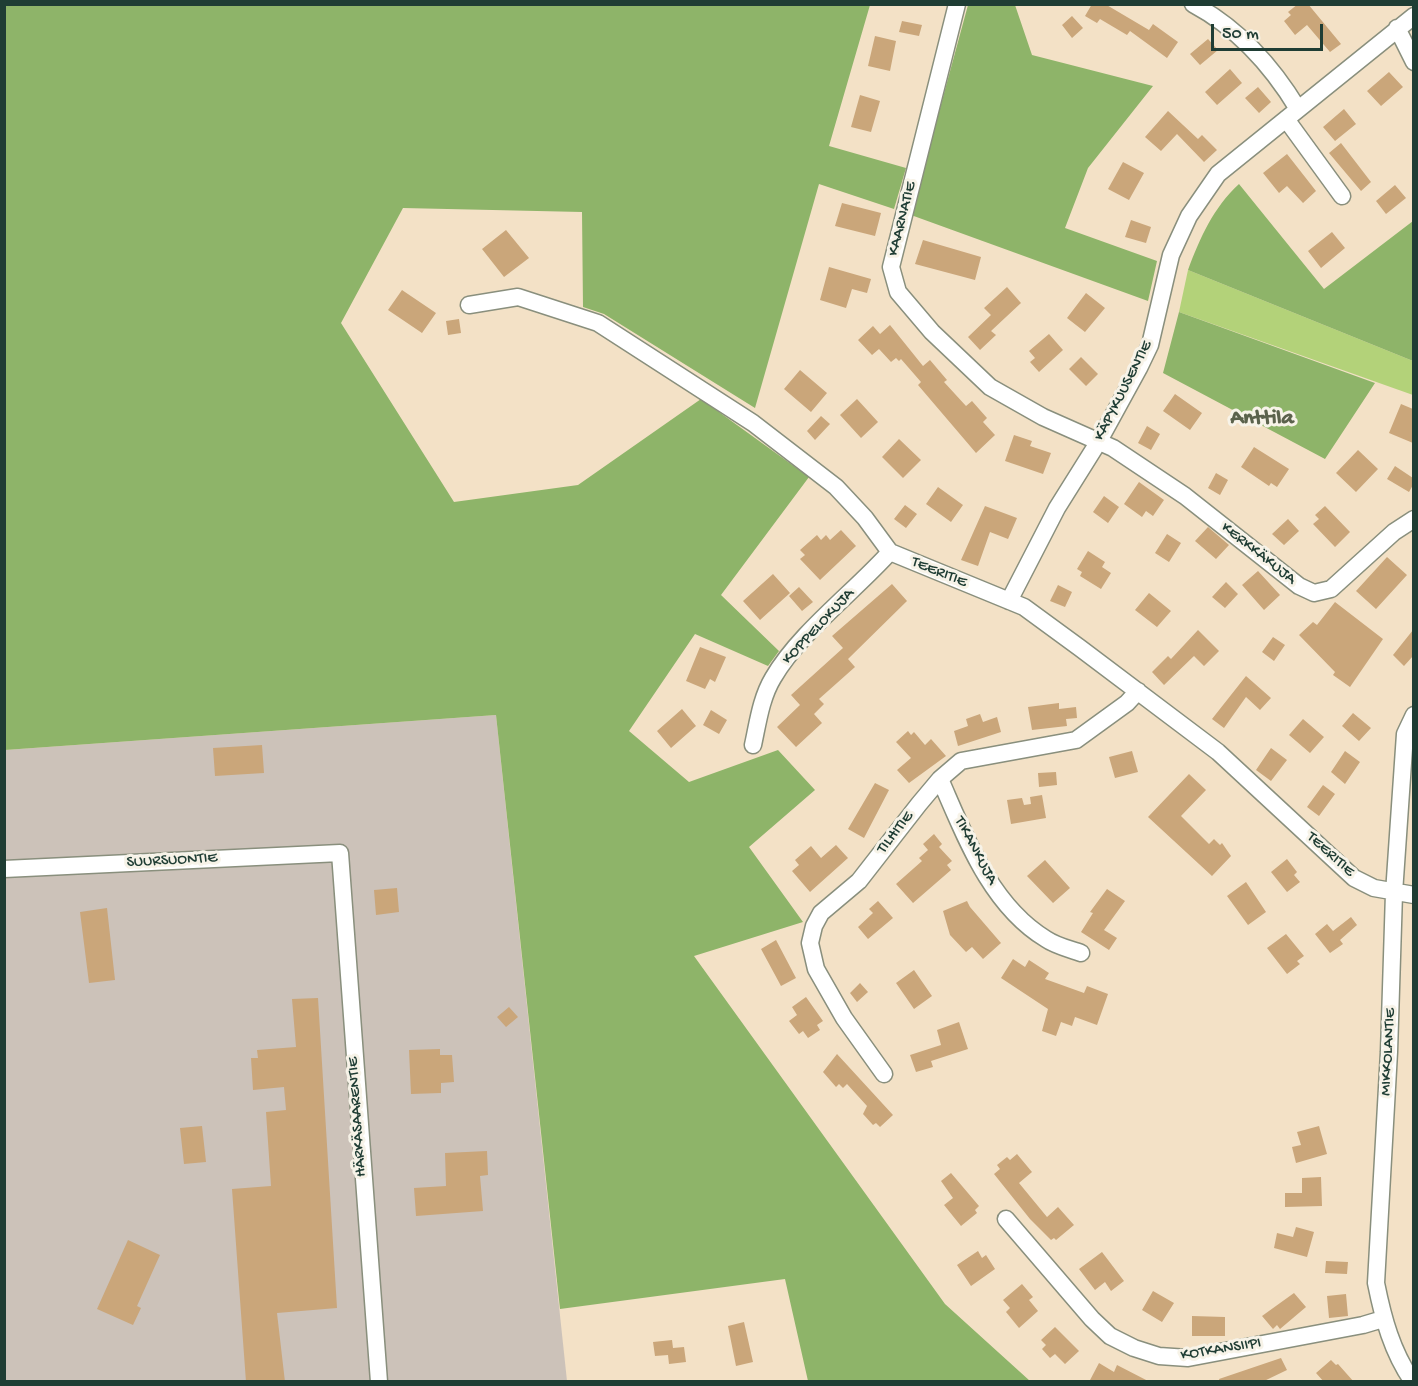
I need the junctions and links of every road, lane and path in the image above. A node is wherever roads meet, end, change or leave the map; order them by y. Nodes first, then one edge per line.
1 (957, 4) edge
2 (1193, 4) edge
3 (1413, 16) edge
4 (1397, 28) junction
5 (1413, 62) edge
6 (1292, 114) junction
7 (1342, 196) dead end
8 (469, 305) dead end
9 (1099, 441) junction
10 (1413, 519) edge
11 (890, 552) junction
12 (1010, 601) junction
13 (1138, 691) junction
14 (1413, 716) edge
15 (753, 745) dead end
16 (940, 779) junction
17 (340, 853) joint
18 (4, 868) edge
19 (1394, 893) junction
20 (1413, 895) edge
21 (1081, 953) dead end
22 (884, 1074) dead end
23 (1006, 1219) dead end
24 (1383, 1318) junction
25 (379, 1382) edge
26 (1413, 1382) edge

1 - 9 street, KAARNATIE
2 - 6 street
3 - 4 street, KÄPYKUUSENTIE
4 - 5 street
4 - 6 street, KÄPYKUUSENTIE
6 - 7 street
6 - 9 street, KÄPYKUUSENTIE
8 - 11 street, TEERITIE
9 - 10 street, KERKKÄKUJA
9 - 12 street, KÄPYKUUSENTIE
11 - 12 street, TEERITIE
11 - 15 street, KOPPELOKUJA
12 - 13 street, TEERITIE
13 - 16 street, TILHITIE
13 - 19 street, TEERITIE
14 - 19 street, MIKKOLANTIE
16 - 21 street, TIKANKUJA
16 - 22 street, TILHITIE
17 - 18 street, SUURSUONTIE
17 - 25 street, HÄRKÄSAARENTIE
19 - 20 street, TEERITIE
19 - 24 street, MIKKOLANTIE
23 - 24 street, KOTKANSIIPI
24 - 26 street, MIKKOLANTIE

